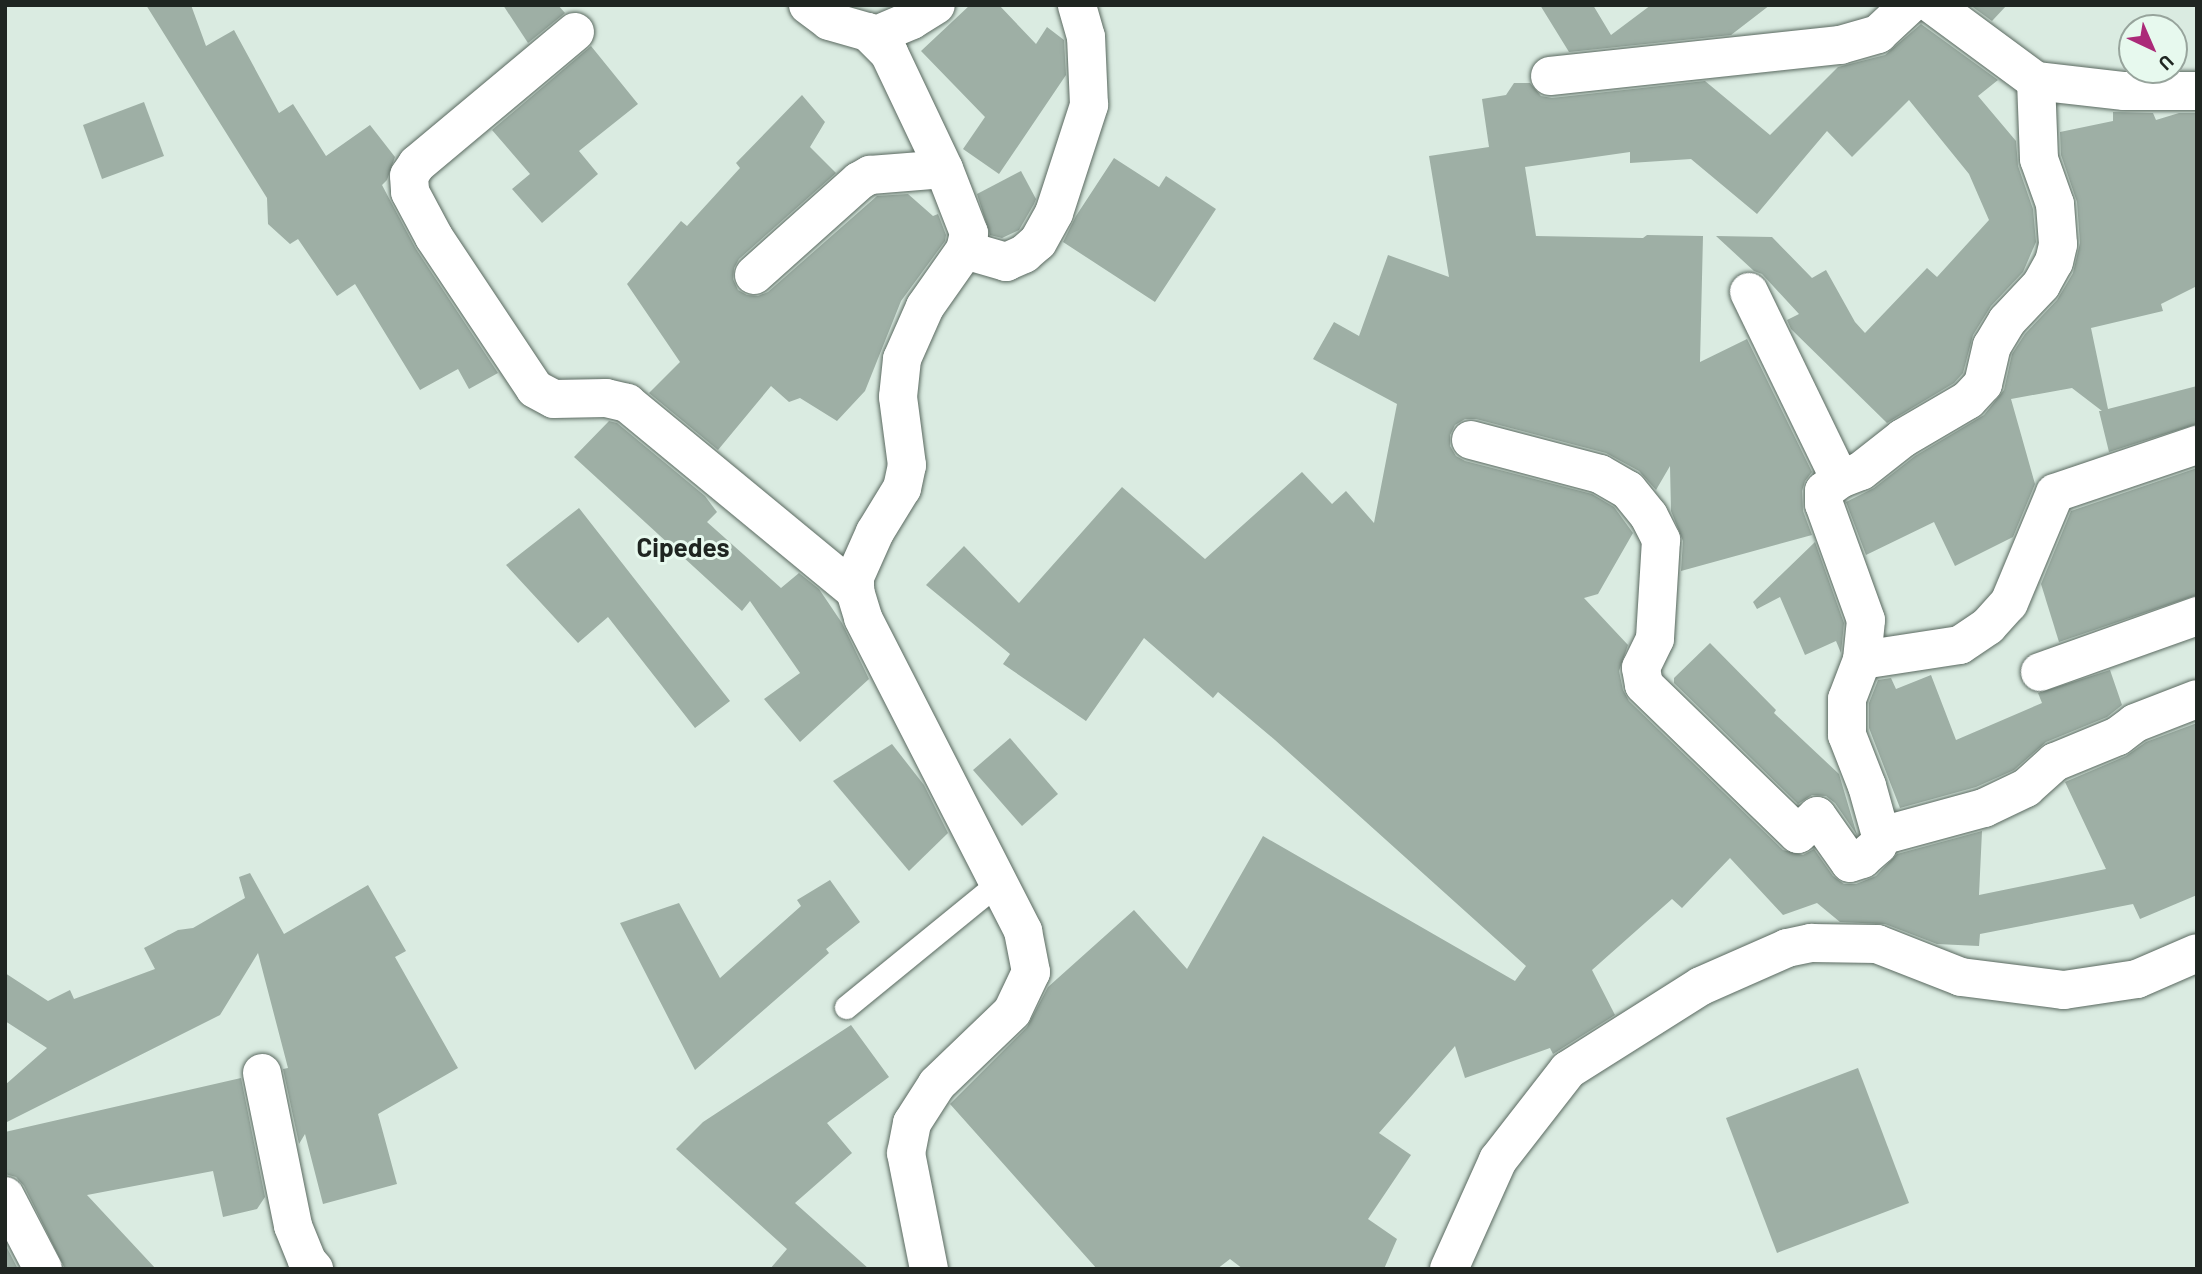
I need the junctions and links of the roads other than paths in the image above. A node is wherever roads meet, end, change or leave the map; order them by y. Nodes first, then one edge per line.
1 (808, 5) edge
2 (936, 5) edge
3 (1077, 5) edge
4 (1909, 5) edge
5 (1933, 5) edge
6 (575, 32) dead end
7 (874, 36) junction
8 (1550, 76) dead end
9 (2036, 81) junction
10 (2197, 91) edge
11 (944, 169) junction
12 (965, 250) junction
13 (754, 275) dead end
14 (1749, 292) dead end
15 (1471, 440) dead end
16 (2197, 445) edge
17 (1840, 479) junction
18 (855, 592) junction
19 (2197, 616) edge
20 (1862, 660) junction
21 (2040, 672) dead end
22 (2197, 699) edge
23 (1881, 836) junction
24 (998, 883) junction
25 (2197, 953) edge
26 (846, 1007) dead end
27 (262, 1073) dead end
28 (5, 1196) edge
29 (43, 1269) edge
30 (314, 1269) edge
31 (929, 1269) edge
32 (1449, 1269) edge

1 - 7 street
2 - 7 street
3 - 12 street
4 - 8 street
5 - 9 street
6 - 18 street
7 - 11 street
9 - 10 street
9 - 17 street
11 - 12 street
11 - 13 street
12 - 18 street
14 - 17 street
15 - 23 street
16 - 20 street
17 - 20 street
18 - 24 street
19 - 21 street
20 - 23 street
22 - 23 street
24 - 26 lane
24 - 31 street
25 - 32 street
27 - 30 street
28 - 29 street

